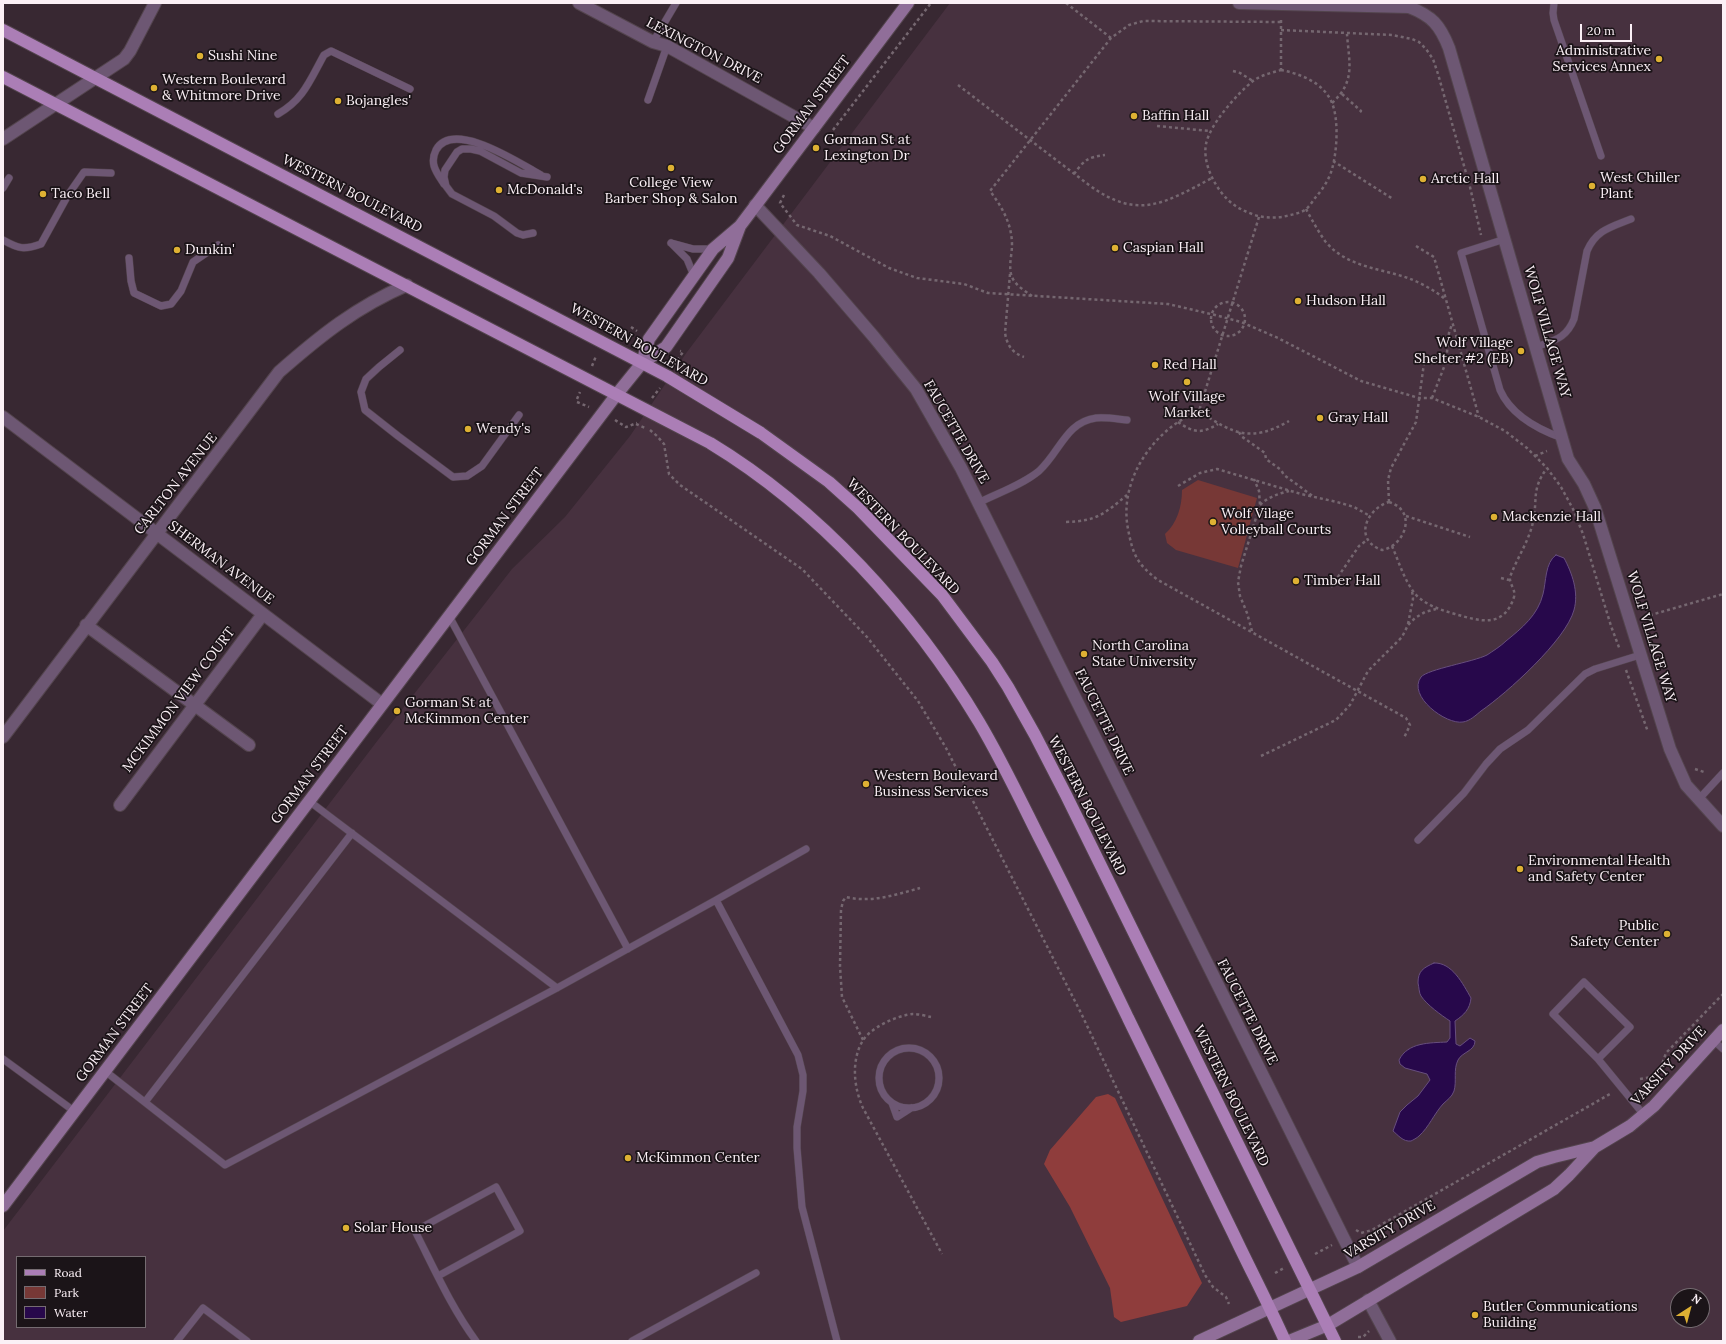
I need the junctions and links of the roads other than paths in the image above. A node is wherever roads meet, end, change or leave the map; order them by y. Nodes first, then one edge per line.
1 (155, 3) edge
2 (579, 3) edge
3 (676, 3) edge
4 (908, 3) edge
5 (1238, 3) edge
6 (1554, 3) edge
7 (1280, 4) edge
8 (1361, 4) edge
9 (3, 30) edge
10 (653, 42) junction
11 (667, 46) junction
12 (3, 77) edge
13 (96, 78) junction
14 (410, 89) dead end
15 (648, 100) dead end
16 (56, 104) junction
17 (278, 114) dead end
18 (814, 128) junction
19 (3, 139) edge
20 (1601, 156) dead end
21 (112, 173) dead end
22 (9, 178) dead end
23 (446, 186) junction
24 (3, 188) edge
25 (755, 205) junction
26 (1631, 219) dead end
27 (740, 226) junction
28 (533, 233) dead end
29 (1505, 239) junction
30 (3, 240) edge
31 (218, 245) dead end
32 (713, 249) junction
33 (129, 258) dead end
34 (694, 276) junction
35 (407, 285) junction
36 (1536, 347) junction
37 (400, 350) dead end
38 (642, 363) junction
39 (617, 394) junction
40 (519, 415) dead end
41 (3, 417) edge
42 (1127, 420) dead end
43 (1562, 438) junction
44 (978, 503) junction
45 (157, 533) junction
46 (263, 614) junction
47 (448, 616) junction
48 (86, 625) junction
49 (1640, 654) junction
50 (194, 704) junction
51 (382, 704) junction
52 (3, 737) edge
53 (249, 744) dead end
54 (1723, 773) edge
55 (1698, 800) junction
56 (309, 801) junction
57 (120, 804) dead end
58 (1723, 826) edge
59 (352, 833) junction
60 (1418, 840) dead end
61 (806, 849) dead end
62 (716, 900) junction
63 (628, 949) junction
64 (557, 988) junction
65 (1723, 1030) edge
66 (1713, 1040) junction
67 (1723, 1049) edge
68 (3, 1059) edge
69 (1598, 1059) junction
70 (105, 1071) junction
71 (145, 1102) junction
72 (911, 1108) joint
73 (74, 1111) junction
74 (1644, 1115) junction
75 (1595, 1147) junction
76 (3, 1206) edge
77 (1358, 1267) junction
78 (756, 1273) dead end
79 (438, 1276) junction
80 (1310, 1289) junction
81 (1368, 1300) junction
82 (1270, 1308) junction
83 (1328, 1325) junction
84 (177, 1341) edge
85 (247, 1341) edge
86 (476, 1341) edge
87 (632, 1341) edge
88 (837, 1341) edge
89 (1199, 1341) edge
90 (1285, 1341) edge
91 (1289, 1341) edge
92 (1335, 1341) edge
93 (1390, 1341) edge

1 - 13 street
2 - 10 street, LEXINGTON DRIVE
3 - 10 lane
4 - 18 main road, GORMAN STREET
5 - 7 street, WOLF VILLAGE WAY
6 - 20 lane
7 - 8 street, WOLF VILLAGE WAY
8 - 29 street, WOLF VILLAGE WAY
9 - 13 main road, WESTERN BOULEVARD
10 - 11 street, LEXINGTON DRIVE
11 - 15 lane
11 - 18 street, LEXINGTON DRIVE
12 - 16 main road
13 - 16 street
13 - 38 main road, WESTERN BOULEVARD
14 - 17 lane
16 - 19 street
16 - 35 main road
18 - 25 main road, GORMAN STREET
21 - 30 lane
22 - 24 lane
23 - 23 lane
23 - 28 lane
25 - 27 main road, GORMAN STREET
25 - 44 street, FAUCETTE DRIVE
26 - 36 lane
27 - 32 main road, GORMAN STREET
27 - 38 main road, GORMAN STREET
29 - 36 street, WOLF VILLAGE WAY
29 - 43 lane
31 - 33 lane
32 - 34 main road, GORMAN STREET
32 - 34 lane
34 - 38 main road, GORMAN STREET
35 - 39 main road
35 - 45 street, CARLTON AVENUE
36 - 43 street, WOLF VILLAGE WAY
37 - 40 lane
38 - 39 main road, GORMAN STREET
38 - 80 main road, WESTERN BOULEVARD
39 - 47 main road, GORMAN STREET
39 - 82 main road
41 - 45 street, SHERMAN AVENUE
42 - 44 lane
43 - 49 street, WOLF VILLAGE WAY
44 - 77 street, FAUCETTE DRIVE
45 - 46 street, SHERMAN AVENUE
45 - 48 street, CARLTON AVENUE
46 - 50 street, MCKIMMON VIEW COURT
46 - 51 street, SHERMAN AVENUE
47 - 51 main road, GORMAN STREET
47 - 63 lane
48 - 50 street
48 - 52 street, CARLTON AVENUE
49 - 55 street, WOLF VILLAGE WAY
49 - 60 lane
50 - 53 street
50 - 57 street, MCKIMMON VIEW COURT
51 - 56 main road, GORMAN STREET
54 - 55 lane
55 - 58 street, WOLF VILLAGE WAY
56 - 59 lane
56 - 70 main road, GORMAN STREET
59 - 64 lane
59 - 71 lane
61 - 62 lane
62 - 63 lane
62 - 88 lane
63 - 64 lane
64 - 71 lane
65 - 66 main road, VARSITY DRIVE
66 - 67 lane
66 - 74 main road, VARSITY DRIVE
68 - 73 lane
69 - 69 lane
69 - 74 lane
70 - 71 lane
70 - 73 main road, GORMAN STREET
72 - 72 lane
73 - 76 main road, GORMAN STREET
74 - 75 main road, VARSITY DRIVE
75 - 77 main road, VARSITY DRIVE
75 - 81 main road, VARSITY DRIVE
77 - 80 main road, VARSITY DRIVE
78 - 87 lane
79 - 79 lane
79 - 86 lane
80 - 82 main road, VARSITY DRIVE
80 - 83 main road, WESTERN BOULEVARD
81 - 83 main road, VARSITY DRIVE
81 - 93 street
82 - 89 main road, VARSITY DRIVE
82 - 90 main road
83 - 91 main road, VARSITY DRIVE
83 - 92 main road, WESTERN BOULEVARD
84 - 85 lane

